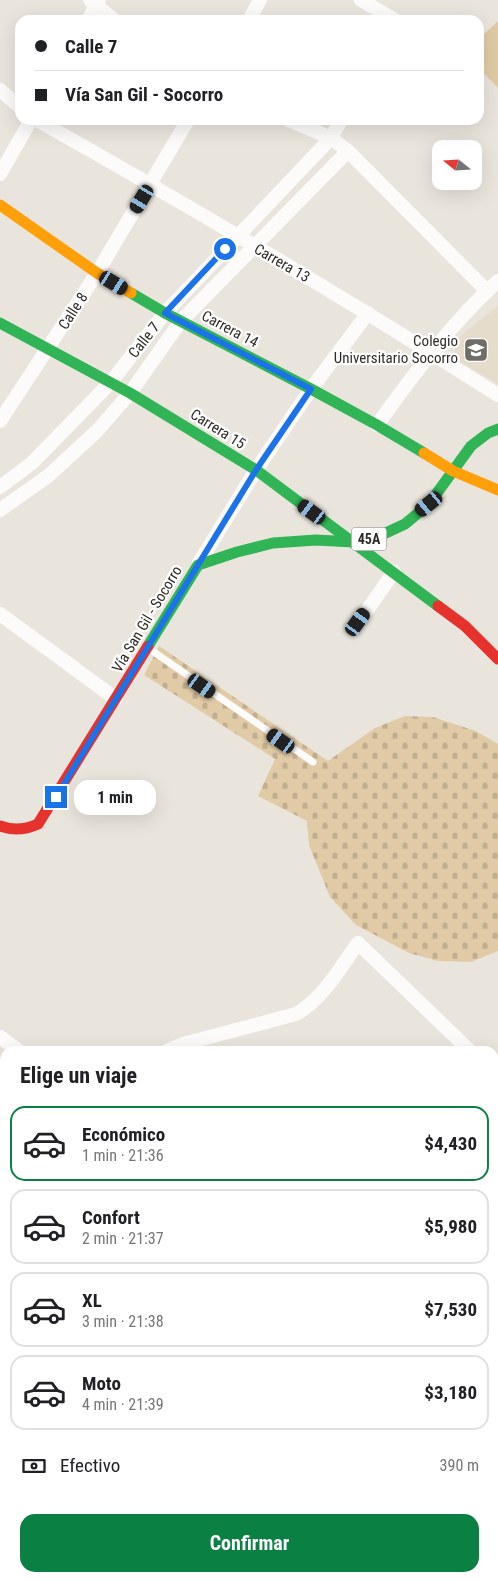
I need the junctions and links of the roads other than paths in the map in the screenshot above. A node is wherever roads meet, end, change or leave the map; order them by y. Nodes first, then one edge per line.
1 (260, 0) edge
2 (361, 0) edge
3 (95, 2) edge
4 (90, 15) edge
5 (109, 15) edge
6 (252, 15) edge
7 (386, 15) edge
8 (0, 90) edge
9 (15, 103) edge
10 (28, 125) edge
11 (46, 125) edge
12 (185, 125) edge
13 (301, 125) edge
14 (338, 125) edge
15 (331, 138) junction
16 (348, 151) junction
17 (0, 174) edge
18 (150, 184) junction
19 (0, 205) edge
20 (237, 236) junction
21 (254, 247) junction
22 (97, 273) junction
23 (498, 281) edge
24 (487, 291) junction
25 (165, 313) junction
26 (368, 313) junction
27 (181, 321) junction
28 (0, 323) edge
29 (48, 350) junction
30 (430, 352) junction
31 (111, 382) junction
32 (311, 389) junction
33 (130, 392) junction
34 (498, 395) edge
35 (0, 421) edge
36 (377, 425) junction
37 (498, 429) edge
38 (32, 463) junction
39 (256, 470) junction
40 (453, 471) junction
41 (48, 476) junction
42 (0, 487) edge
43 (498, 490) edge
44 (0, 510) edge
45 (354, 542) junction
46 (198, 564) junction
47 (394, 572) junction
48 (0, 614) edge
49 (358, 622) dead end
50 (147, 648) junction
51 (498, 659) edge
52 (116, 699) junction
53 (313, 762) dead end
54 (0, 826) edge
55 (0, 1037) edge
56 (12, 1046) edge
57 (178, 1046) edge
58 (465, 1046) edge

1 - 6 street
2 - 7 street
3 - 4 street
3 - 5 street
8 - 9 street
10 - 17 street
11 - 18 street, Carrera 13
12 - 18 street, Calle 8
13 - 15 street
14 - 15 street, Calle 7
15 - 16 street
15 - 20 street, Calle 7
16 - 21 street
16 - 24 street
18 - 20 street, Carrera 13
18 - 22 street, Calle 8
19 - 22 main road, Carrera 14
20 - 21 street, Carrera 13
20 - 25 street, Calle 7
21 - 26 street, Carrera 13
21 - 27 street
22 - 25 main road, Carrera 14
22 - 29 street, Calle 8
23 - 24 street
24 - 30 street
25 - 27 main road, Carrera 14
25 - 31 street, Calle 7
26 - 30 street, Carrera 13
26 - 32 street
27 - 32 main road, Carrera 14
27 - 33 street
28 - 29 main road, Carrera 15
29 - 31 main road, Carrera 15
29 - 35 street, Calle 8
30 - 34 street, Carrera 13
30 - 36 street
31 - 33 main road, Carrera 15
31 - 38 street, Calle 7
32 - 36 main road, Carrera 14
32 - 39 street
33 - 39 main road, Carrera 15
33 - 41 street
36 - 40 main road, Carrera 14
37 - 40 main road, Vía San Gil - Socorro / 45A
38 - 41 street
38 - 42 street, Calle 7
39 - 45 main road, Carrera 15
39 - 46 street
40 - 43 main road, Carrera 14
40 - 45 main road, Vía San Gil - Socorro / 45A
41 - 44 street
45 - 46 main road, Vía San Gil - Socorro / 45A
45 - 47 main road, Carrera 15
46 - 50 main road, Vía San Gil - Socorro
47 - 49 street
47 - 51 main road, Carrera 15
48 - 52 street
50 - 52 main road, Vía San Gil - Socorro
50 - 53 lane
52 - 54 main road, Vía San Gil - Socorro
55 - 56 street
57 - 58 street

